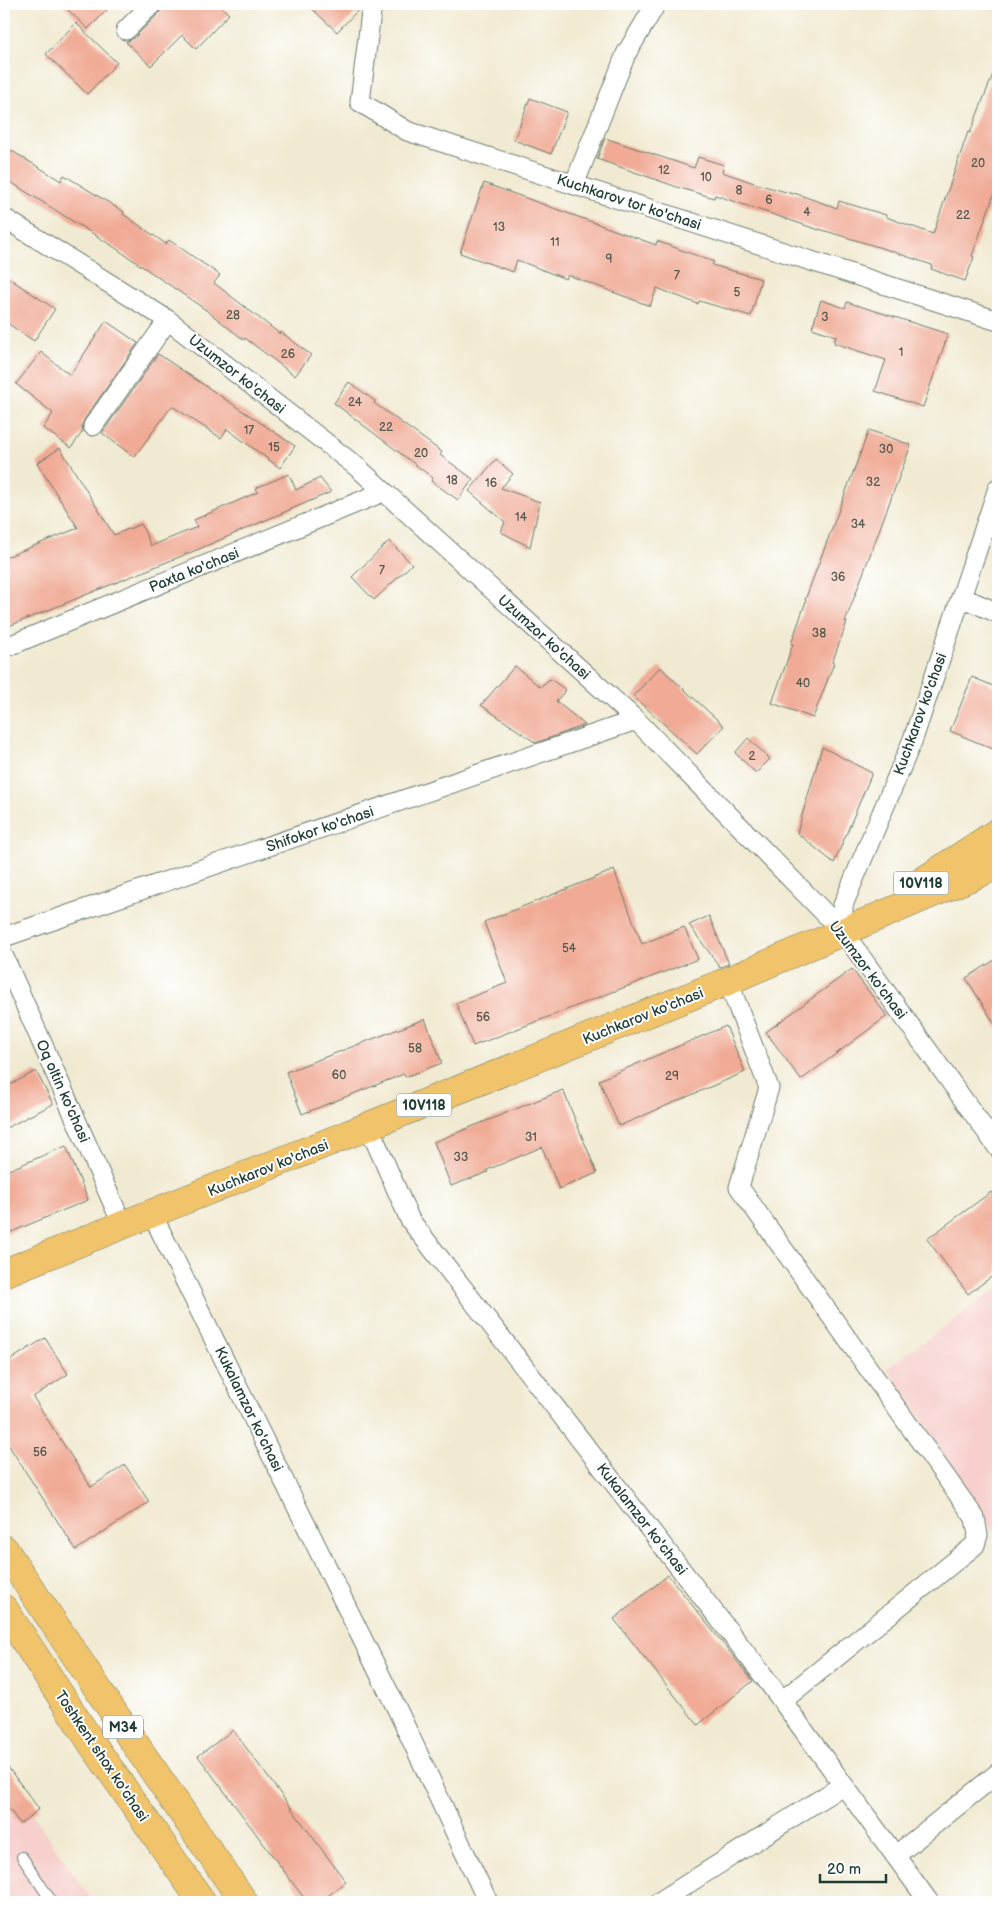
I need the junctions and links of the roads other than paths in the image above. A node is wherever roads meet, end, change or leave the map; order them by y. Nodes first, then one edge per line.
1 (152, 4) edge
2 (372, 4) edge
3 (656, 4) edge
4 (126, 30) dead end
5 (574, 184) junction
6 (4, 218) edge
7 (168, 320) junction
8 (998, 321) edge
9 (93, 426) dead end
10 (998, 488) edge
11 (384, 492) junction
12 (961, 597) junction
13 (998, 613) edge
14 (4, 648) edge
15 (636, 720) junction
16 (998, 832) edge
17 (998, 862) edge
18 (843, 932) junction
19 (4, 937) edge
20 (4, 957) edge
21 (728, 981) junction
22 (369, 1127) junction
23 (998, 1148) edge
24 (152, 1214) junction
25 (123, 1226) junction
26 (4, 1274) edge
27 (4, 1549) edge
28 (4, 1609) edge
29 (782, 1701) junction
30 (998, 1773) edge
31 (843, 1785) junction
32 (895, 1856) junction
33 (22, 1857) dead end
34 (52, 1902) edge
35 (202, 1902) edge
36 (244, 1902) edge
37 (488, 1902) edge
38 (659, 1902) edge
39 (929, 1902) edge

1 - 4 street
2 - 5 street, Kuchkarov tor ko'chasi
3 - 5 street
5 - 8 street, Kuchkarov tor ko'chasi
6 - 7 street, Uzumzor ko'chasi
7 - 9 street
7 - 11 street, Uzumzor ko'chasi
10 - 12 street, Kuchkarov ko'chasi
11 - 14 street, Paxta ko'chasi
11 - 15 street, Uzumzor ko'chasi
12 - 13 street
12 - 18 street, Kuchkarov ko'chasi
15 - 18 street, Uzumzor ko'chasi
15 - 19 street, Shifokor ko'chasi
16 - 18 main road, 10V118
17 - 18 main road, 10V118
18 - 21 main road, Kuchkarov ko'chasi / 10V118
18 - 23 street, Uzumzor ko'chasi
20 - 25 street, Oq oltin ko'chasi
21 - 22 main road, Kuchkarov ko'chasi / 10V118
21 - 29 street
22 - 24 main road, Kuchkarov ko'chasi / 10V118
22 - 29 street, Kukalamzor ko'chasi
24 - 25 main road, Kuchkarov ko'chasi / 10V118
24 - 37 street, Kukalamzor ko'chasi
25 - 26 main road, Kuchkarov ko'chasi / 10V118
27 - 36 main road, M34
28 - 35 main road, Toshkent shox ko'chasi / M34
29 - 31 street, Kukalamzor ko'chasi
30 - 32 street
31 - 32 street, Kukalamzor ko'chasi
31 - 38 street
32 - 39 street, Kukalamzor ko'chasi
33 - 34 lane

